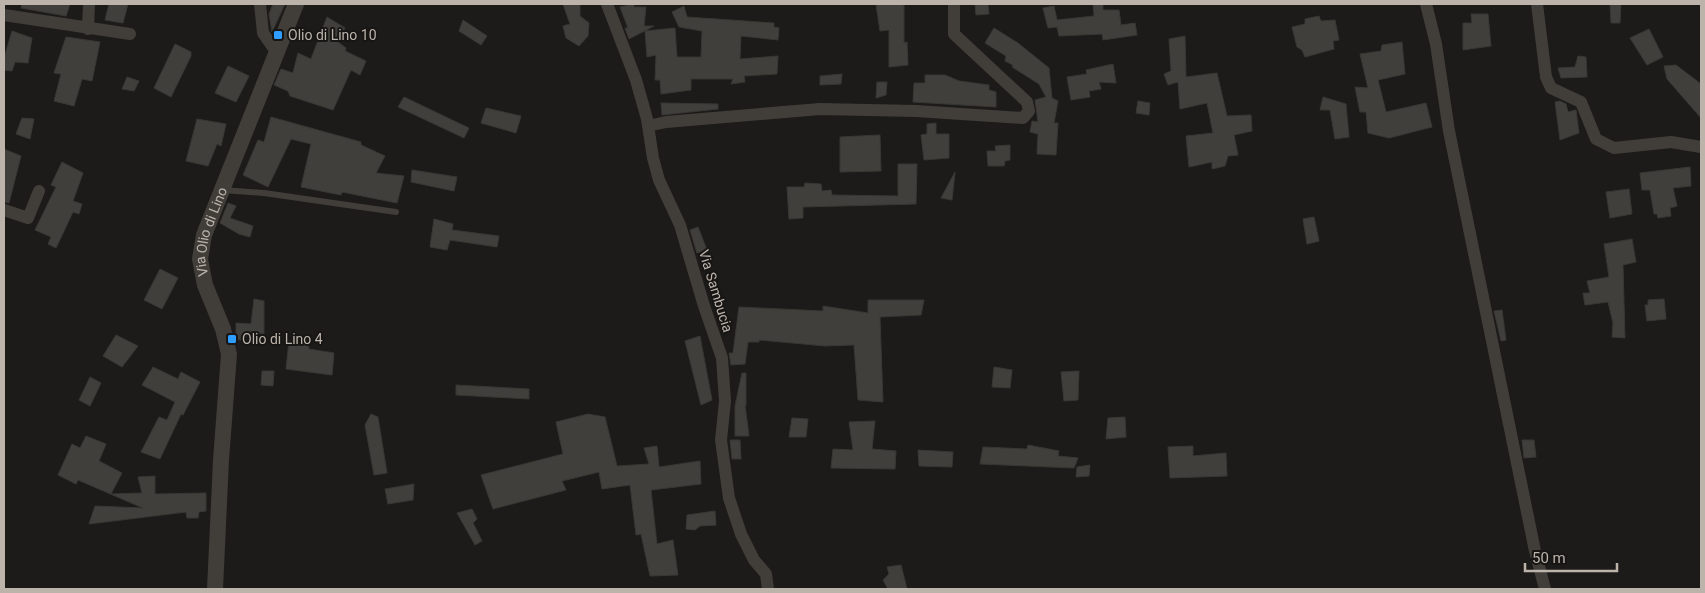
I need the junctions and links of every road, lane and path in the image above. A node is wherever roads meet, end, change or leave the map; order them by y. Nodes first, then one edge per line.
1 (89, 4) edge
2 (260, 4) edge
3 (296, 4) edge
4 (607, 4) edge
5 (954, 4) edge
6 (1426, 4) edge
7 (1537, 4) edge
8 (4, 15) edge
9 (88, 29) junction
10 (130, 34) dead end
11 (277, 52) junction
12 (648, 126) junction
13 (1701, 147) edge
14 (222, 190) junction
15 (39, 191) dead end
16 (4, 210) edge
17 (396, 212) dead end
18 (215, 589) edge
19 (768, 589) edge
20 (1546, 589) edge

1 - 9 street
2 - 11 street
3 - 11 street, Via Olio di Lino
4 - 12 street, Via Sambucia
5 - 12 street
6 - 20 street
7 - 13 street
8 - 9 street
9 - 10 street
11 - 14 street, Via Olio di Lino
12 - 19 street, Via Sambucia
14 - 17 lane
14 - 18 street, Via Olio di Lino
15 - 16 street

